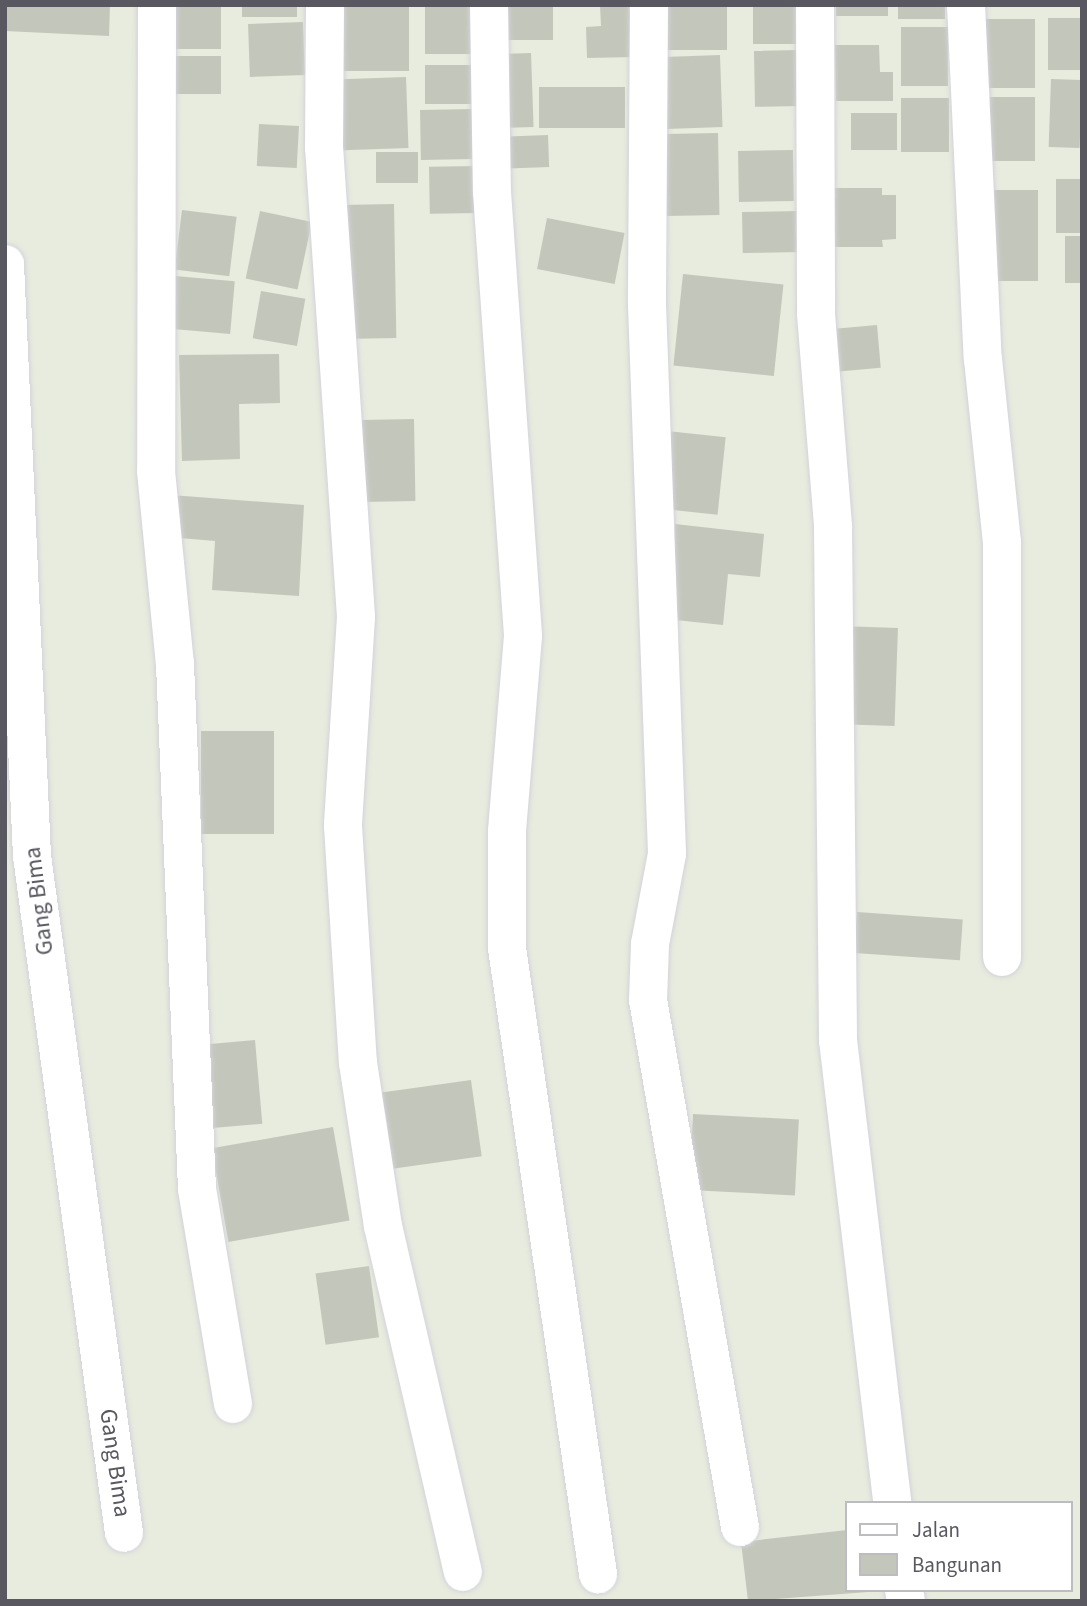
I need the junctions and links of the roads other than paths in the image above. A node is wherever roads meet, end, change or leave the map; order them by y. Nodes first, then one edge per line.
1 (157, 5) edge
2 (325, 5) edge
3 (489, 5) edge
4 (649, 5) edge
5 (815, 5) edge
6 (966, 5) edge
7 (5, 264) edge
8 (1002, 957) dead end
9 (233, 1404) dead end
10 (892, 1501) edge
11 (740, 1527) dead end
12 (124, 1533) dead end
13 (463, 1572) dead end
14 (598, 1574) dead end

1 - 9 street
2 - 13 street
3 - 14 street
4 - 11 street
5 - 10 street
6 - 8 street
7 - 12 street, Gang Bima

